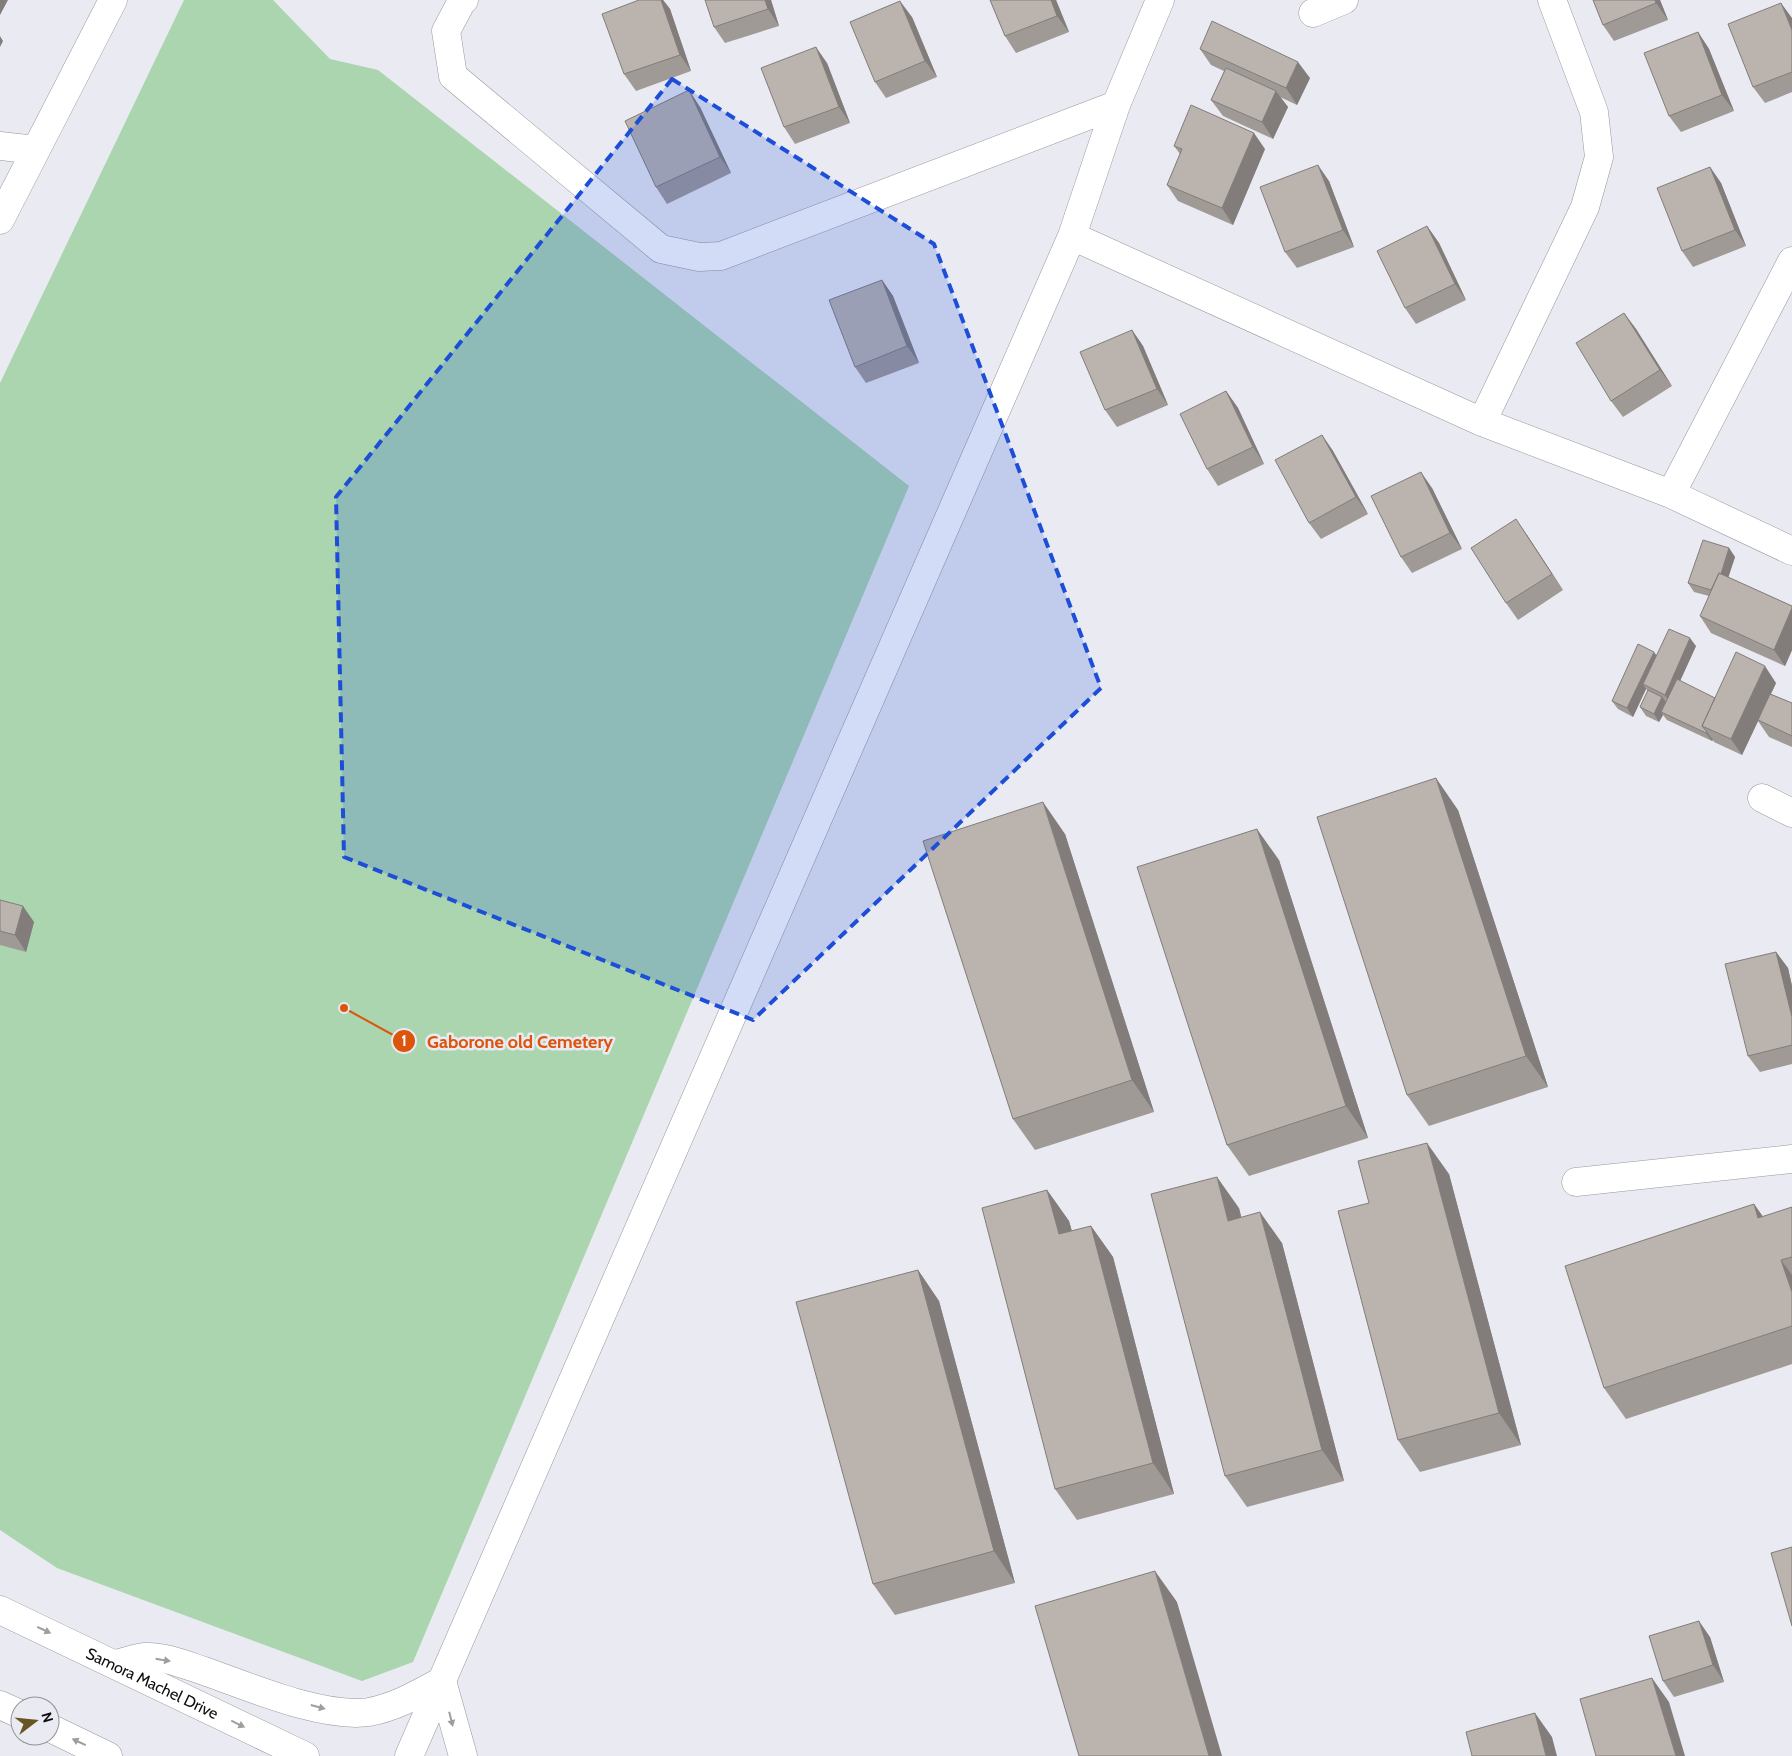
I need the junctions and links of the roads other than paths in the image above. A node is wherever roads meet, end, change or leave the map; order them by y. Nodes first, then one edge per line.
1 (113, 0) edge
2 (464, 0) edge
3 (1160, 0) edge
4 (1344, 0) edge
5 (1552, 0) edge
6 (1313, 13) dead end
7 (1116, 104) junction
8 (0, 146) edge
9 (36, 150) junction
10 (0, 220) edge
11 (1072, 236) junction
12 (1792, 261) edge
13 (1482, 422) junction
14 (1671, 494) junction
15 (1792, 551) edge
16 (1762, 798) dead end
17 (1792, 814) edge
18 (1792, 1158) edge
19 (1576, 1182) dead end
20 (0, 1610) edge
21 (115, 1664) junction
22 (442, 1681) junction
23 (60, 1733) edge
24 (108, 1756) edge
25 (305, 1756) edge
26 (409, 1756) edge
27 (463, 1756) edge

1 - 9 street
2 - 7 street
3 - 7 street
4 - 6 street
5 - 13 street
7 - 11 street
8 - 9 street
9 - 10 street
11 - 13 street
11 - 22 street
12 - 14 street
13 - 14 street
14 - 15 street
16 - 17 street
18 - 19 street
20 -> 21 street, Samora Machel Drive
21 -> 22 street
21 -> 25 street, Samora Machel Drive
22 - 26 street
22 -> 27 street
24 -> 23 street

